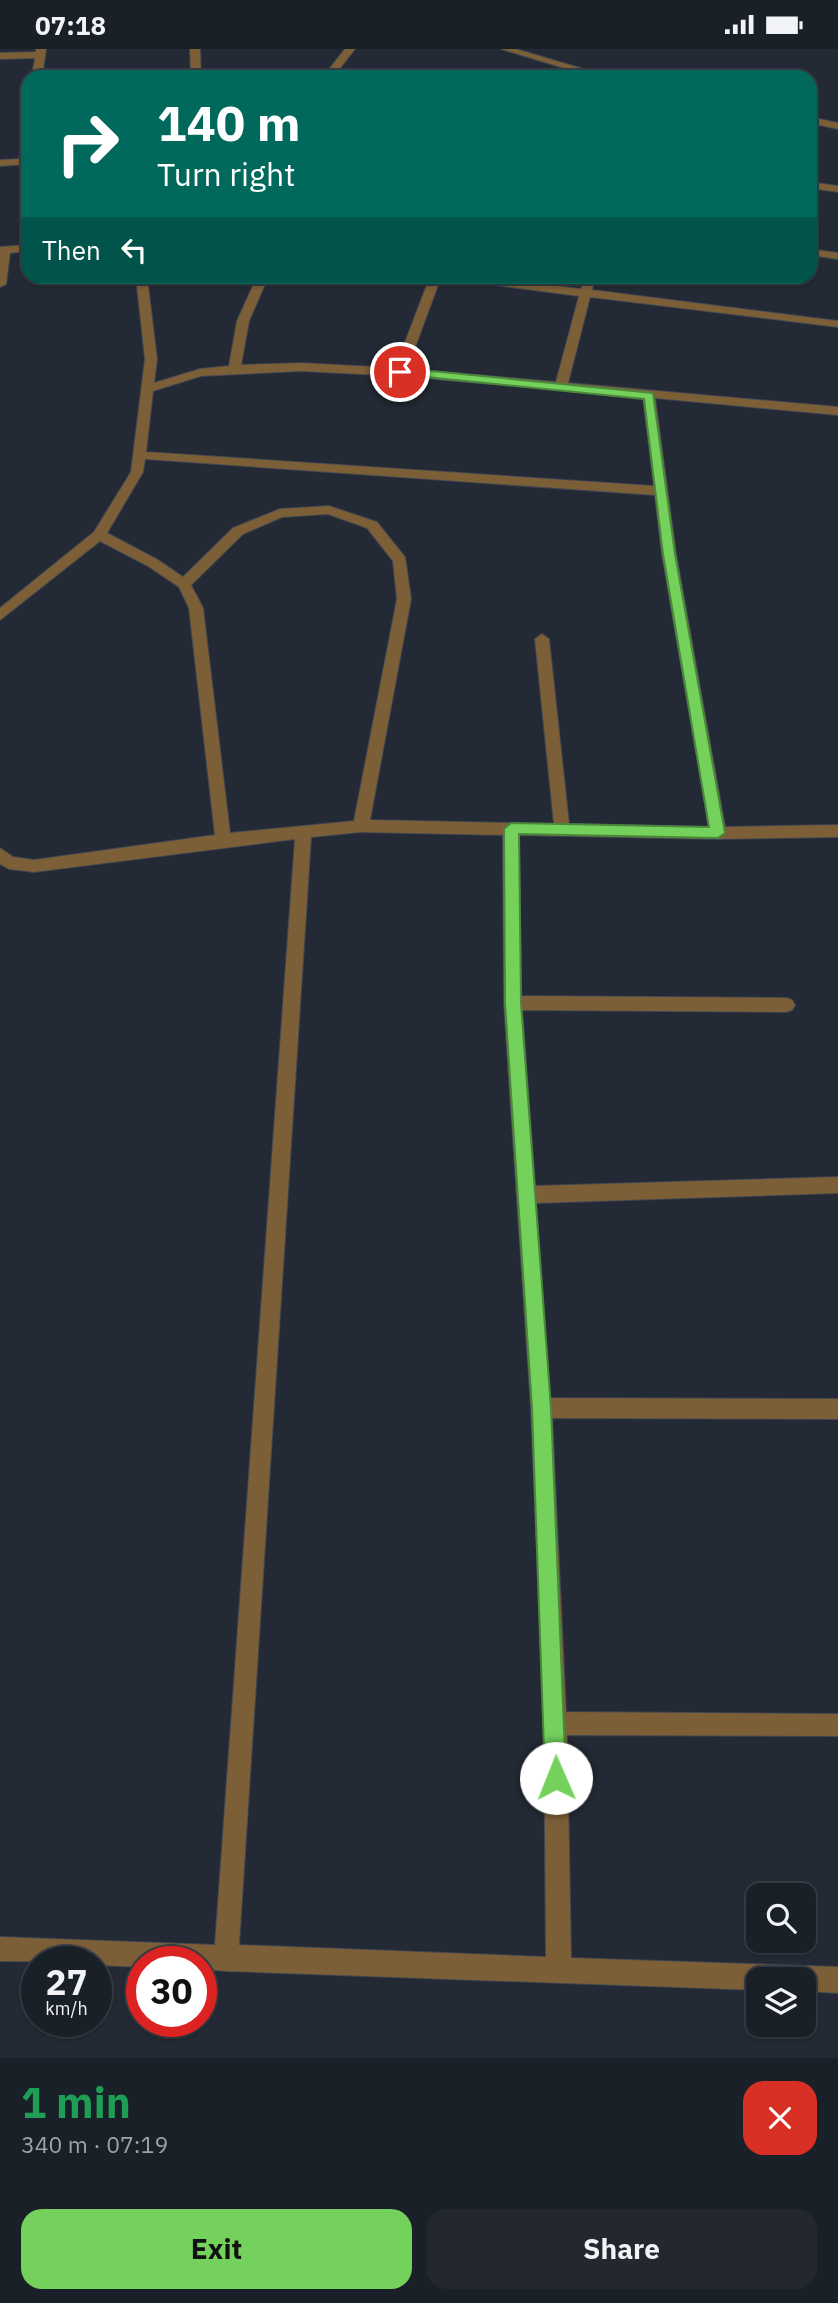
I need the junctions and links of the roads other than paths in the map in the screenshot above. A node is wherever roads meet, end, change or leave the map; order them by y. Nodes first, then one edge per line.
1 (195, 49) edge
2 (350, 49) edge
3 (506, 49) edge
4 (41, 52) edge
5 (0, 56) edge
6 (38, 70) edge
7 (196, 70) edge
8 (334, 70) edge
9 (580, 70) edge
10 (817, 122) edge
11 (838, 126) edge
12 (21, 161) edge
13 (0, 163) edge
14 (817, 186) edge
15 (838, 189) edge
16 (21, 248) edge
17 (2, 249) edge
18 (817, 253) edge
19 (838, 256) edge
20 (0, 283) edge
21 (142, 284) edge
22 (259, 284) edge
23 (432, 284) edge
24 (516, 284) edge
25 (588, 284) edge
26 (586, 292) junction
27 (838, 324) edge
28 (235, 369) junction
29 (400, 372) junction
30 (561, 387) junction
31 (148, 389) junction
32 (649, 396) junction
33 (838, 411) edge
34 (140, 455) junction
35 (661, 491) junction
36 (99, 535) junction
37 (184, 584) junction
38 (0, 615) edge
39 (542, 639) dead end
40 (361, 826) junction
41 (511, 829) junction
42 (562, 830) junction
43 (838, 831) edge
44 (303, 832) junction
45 (718, 833) junction
46 (223, 840) junction
47 (0, 854) edge
48 (513, 1003) junction
49 (786, 1005) dead end
50 (838, 1185) edge
51 (526, 1195) junction
52 (541, 1408) junction
53 (838, 1409) edge
54 (555, 1723) junction
55 (838, 1725) edge
56 (0, 1949) edge
57 (226, 1959) junction
58 (559, 1970) junction
59 (838, 1980) edge

1 - 7 street
2 - 8 street
3 - 9 street
4 - 5 street
4 - 6 street
10 - 11 street
12 - 13 street
14 - 15 street
16 - 17 street
17 - 20 street
18 - 19 street
21 - 31 street
22 - 28 street
23 - 29 street
24 - 26 street
25 - 26 street
26 - 27 street
26 - 30 street
28 - 29 street
28 - 31 street
29 - 30 street
30 - 32 street
31 - 34 street
32 - 33 street
32 - 35 street
34 - 35 street
34 - 36 street
35 - 45 street
36 - 37 street
36 - 38 street
37 - 40 street
37 - 46 street
39 - 42 street
40 - 41 street
40 - 44 street
41 - 42 street
41 - 48 street
42 - 45 street
43 - 45 street
44 - 46 street
44 - 57 street
46 - 47 street
48 - 49 street
48 - 51 street
50 - 51 street
51 - 52 street
52 - 53 street
52 - 54 street
54 - 55 street
54 - 58 street
56 - 57 street
57 - 58 street
58 - 59 street

